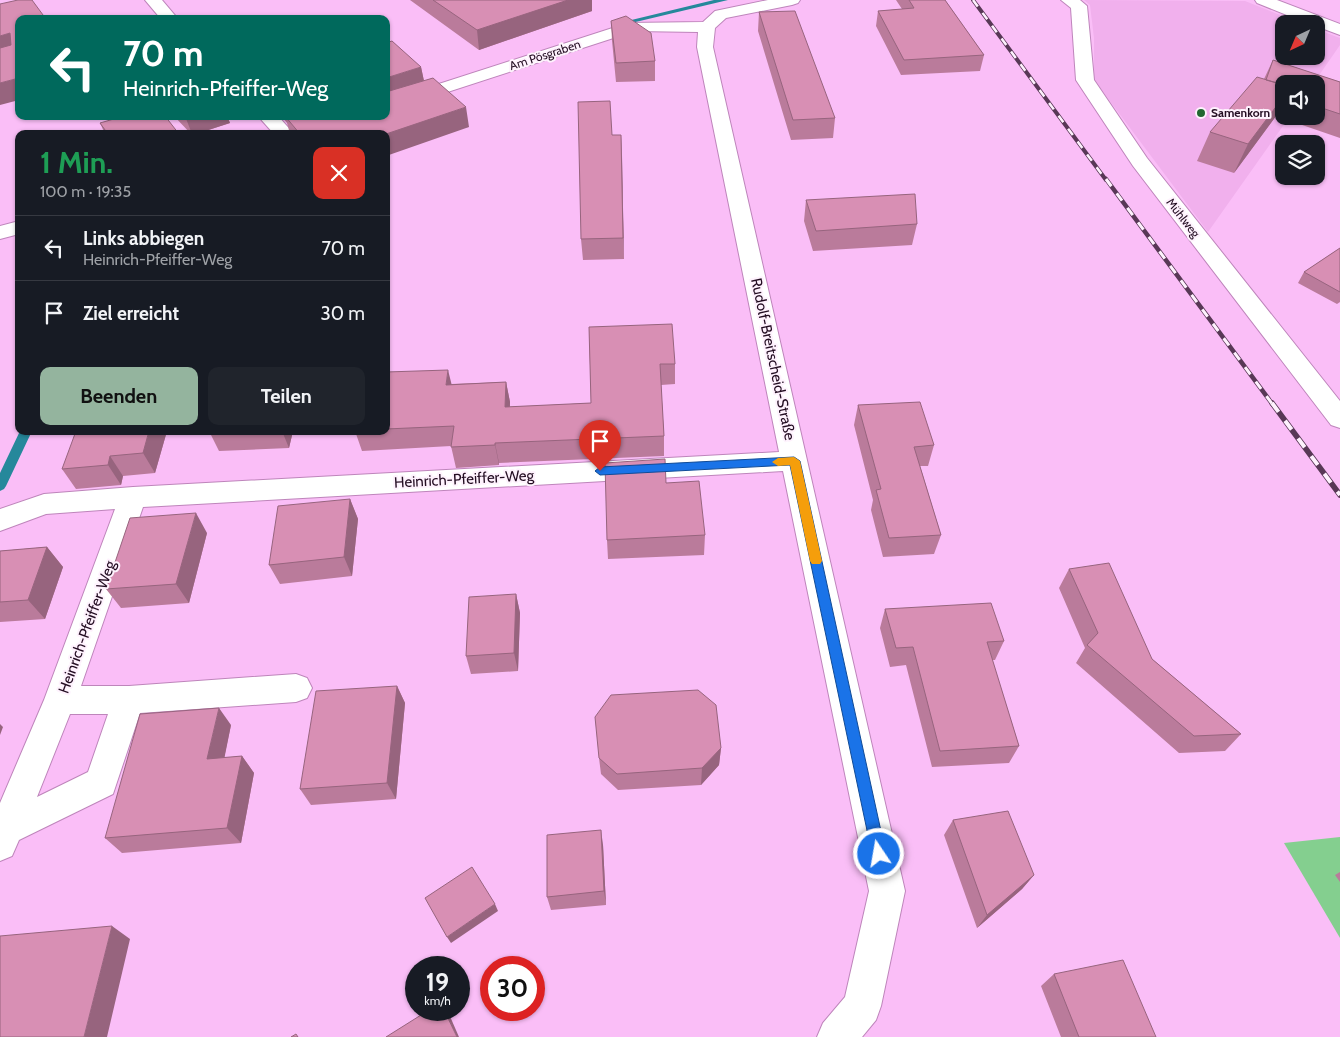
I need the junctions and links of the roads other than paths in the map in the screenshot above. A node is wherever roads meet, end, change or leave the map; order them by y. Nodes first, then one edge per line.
1 (153, 0) edge
2 (792, 0) edge
3 (1069, 0) edge
4 (1263, 0) edge
5 (166, 15) edge
6 (707, 27) junction
7 (1340, 30) edge
8 (390, 106) edge
9 (271, 120) edge
10 (280, 130) edge
11 (15, 228) edge
12 (0, 233) edge
13 (1340, 419) edge
14 (794, 461) junction
15 (133, 497) junction
16 (0, 520) edge
17 (296, 688) dead end
18 (60, 700) junction
19 (128, 700) junction
20 (2, 837) edge
21 (837, 1037) edge

1 - 5 street
2 - 6 street
3 - 13 street, Mühlweg
4 - 7 street
6 - 8 street, Am Pösgraben
6 - 14 street, Rudolf-Breitscheid-Straße
9 - 10 street
11 - 12 street
14 - 15 street, Heinrich-Pfeiffer-Weg
14 - 21 street, Rudolf-Breitscheid-Straße
15 - 16 street, Heinrich-Pfeiffer-Weg
15 - 18 street, Heinrich-Pfeiffer-Weg
17 - 19 street, Heinrich-Pfeiffer-Weg
18 - 19 street, Heinrich-Pfeiffer-Weg
18 - 20 street, Heinrich-Pfeiffer-Weg
19 - 20 street, Heinrich-Pfeiffer-Weg

